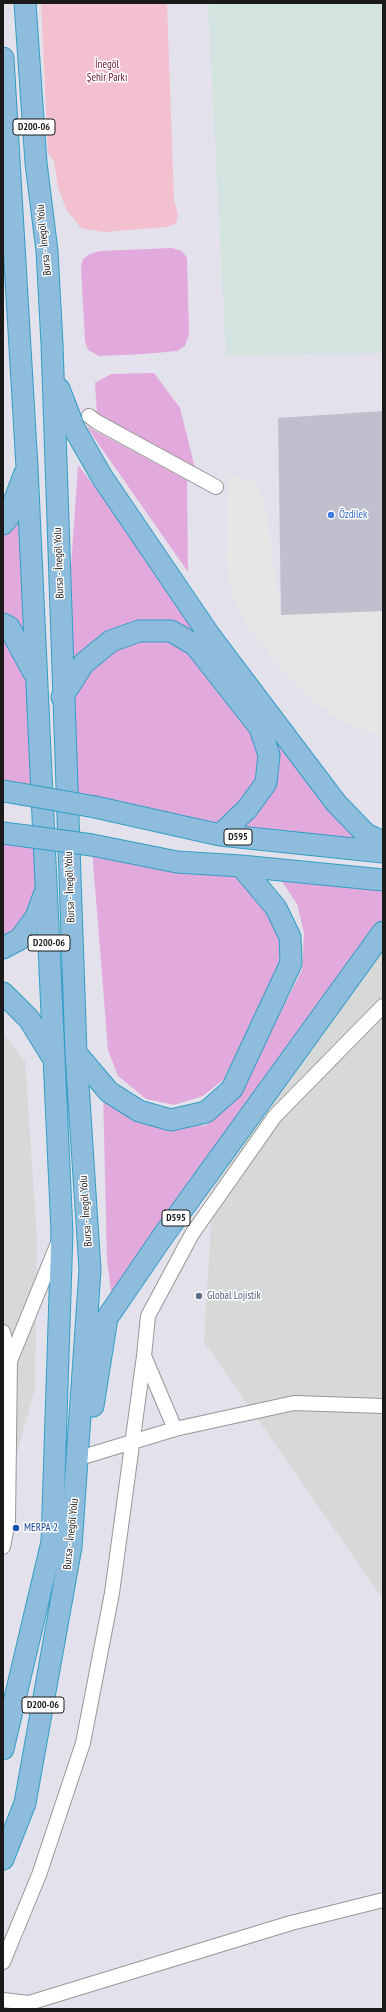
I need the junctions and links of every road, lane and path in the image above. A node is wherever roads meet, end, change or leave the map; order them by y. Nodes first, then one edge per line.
1 (25, 3) edge
2 (3, 58) edge
3 (54, 377) junction
4 (89, 416) dead end
5 (27, 467) junction
6 (216, 487) dead end
7 (3, 524) edge
8 (3, 624) edge
9 (37, 679) junction
10 (62, 697) junction
11 (12, 793) edge
12 (3, 832) edge
13 (220, 835) junction
14 (383, 842) edge
15 (383, 852) edge
16 (241, 866) junction
17 (383, 880) edge
18 (46, 889) junction
19 (383, 932) edge
20 (3, 948) edge
21 (3, 992) edge
22 (383, 1006) edge
23 (76, 1053) junction
24 (55, 1062) junction
25 (62, 1232) junction
26 (3, 1332) edge
27 (144, 1356) junction
28 (10, 1361) junction
29 (383, 1406) edge
30 (175, 1429) junction
31 (132, 1441) junction
32 (86, 1456) junction
33 (6, 1474) edge
34 (3, 1547) edge
35 (71, 1547) junction
36 (3, 1749) edge
37 (3, 1859) edge
38 (383, 1900) edge
39 (3, 1962) edge
40 (3, 2000) edge

1 - 3 highway, Bursa - İnegöl Yolu / D200-06
2 - 5 highway, Bursa - İnegöl Yolu / D200-06
3 - 10 highway, Bursa - İnegöl Yolu / D200-06
3 - 14 highway
4 - 6 street
5 - 7 highway
5 - 9 highway, Bursa - İnegöl Yolu / D200-06
8 - 9 highway
9 - 18 highway, Bursa - İnegöl Yolu / D200-06
10 - 13 highway
10 - 23 highway, Bursa - İnegöl Yolu / D200-06
11 - 13 highway, D595, bridge
12 - 16 highway, bridge
13 - 15 highway, D595
16 - 17 highway
16 - 23 highway
18 - 20 highway
18 - 24 highway, Bursa - İnegöl Yolu / D200-06
19 - 32 highway, D595
21 - 24 highway
22 - 27 street
23 - 35 highway, Bursa - İnegöl Yolu / D200-06
24 - 25 highway, Bursa - İnegöl Yolu / D200-06
25 - 28 street
25 - 36 highway, Bursa - İnegöl Yolu / D200-06
26 - 28 street
27 - 30 street
27 - 31 street
28 - 33 street
29 - 30 street
30 - 31 street
31 - 32 street
31 - 39 street
32 - 35 highway, D595
33 - 34 street
35 - 37 highway, Bursa - İnegöl Yolu / D200-06
38 - 40 street

